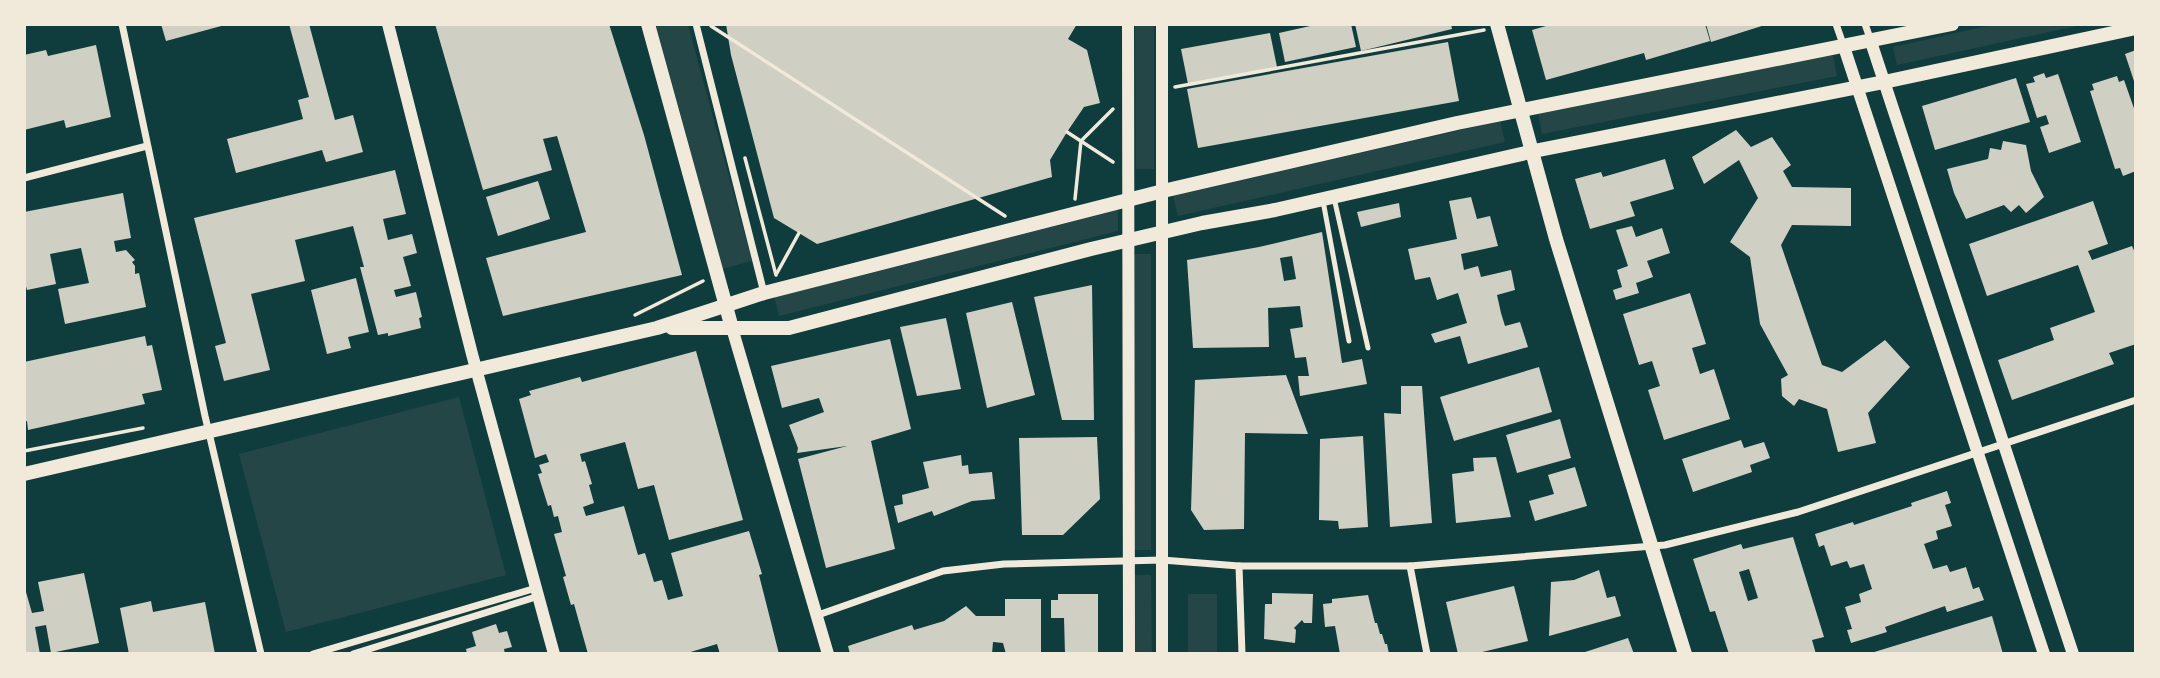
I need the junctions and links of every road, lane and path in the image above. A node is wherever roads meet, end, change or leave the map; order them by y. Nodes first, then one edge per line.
1 (122, 24) edge
2 (388, 24) edge
3 (648, 24) edge
4 (696, 24) edge
5 (1128, 24) edge
6 (1162, 24) edge
7 (1836, 24) edge
8 (1865, 24) edge
9 (1952, 24) edge
10 (711, 26) edge
11 (1491, 27) edge
12 (2136, 27) edge
13 (1871, 41) junction
14 (1844, 47) junction
15 (1884, 82) junction
16 (1857, 87) junction
17 (1169, 88) dead end
18 (1116, 106) dead end
19 (1521, 110) junction
20 (1067, 132) dead end
21 (1081, 141) junction
22 (147, 146) junction
23 (1532, 152) junction
24 (1118, 165) dead end
25 (24, 178) edge
26 (1163, 191) junction
27 (1328, 197) junction
28 (1127, 199) junction
29 (1074, 205) dead end
30 (1022, 226) junction
31 (1163, 232) junction
32 (799, 233) dead end
33 (1127, 241) junction
34 (717, 274) junction
35 (776, 275) dead end
36 (764, 293) junction
37 (726, 305) junction
38 (631, 317) dead end
39 (657, 328) junction
40 (732, 328) junction
41 (1349, 341) dead end
42 (1368, 348) dead end
43 (477, 370) junction
44 (2136, 400) edge
45 (209, 430) junction
46 (2004, 444) junction
47 (1979, 452) junction
48 (24, 474) edge
49 (1652, 547) junction
50 (1129, 560) junction
51 (1162, 560) junction
52 (1240, 566) junction
53 (1409, 566) junction
54 (538, 592) junction
55 (818, 615) junction
56 (261, 653) edge
57 (313, 653) edge
58 (353, 653) edge
59 (554, 653) edge
60 (828, 653) edge
61 (1129, 653) edge
62 (1162, 653) edge
63 (1242, 653) edge
64 (1427, 653) edge
65 (1685, 653) edge
66 (2044, 653) edge
67 (2073, 653) edge

1 - 22 street
2 - 43 street
3 - 34 main road
4 - 36 street
5 - 28 street
6 - 26 street
7 - 14 street
8 - 13 street
9 - 13 main road
10 - 30 path
11 - 17 path
11 - 19 main road
12 - 15 main road
13 - 14 main road
13 - 15 street
14 - 16 street
14 - 19 main road
15 - 16 main road
15 - 46 street
16 - 23 main road
16 - 47 street
18 - 21 path
19 - 23 main road
19 - 26 main road
20 - 21 path
21 - 24 path
21 - 29 path
22 - 25 street
22 - 45 street
23 - 27 main road
23 - 49 main road
26 - 28 main road
26 - 31 street
27 - 31 main road
27 - 41 lane
27 - 42 lane
28 - 30 main road
28 - 33 street
30 - 36 main road
31 - 33 main road
31 - 51 street
32 - 35 path
33 - 40 main road
33 - 50 street
34 - 37 main road
34 - 38 path
36 - 37 main road
37 - 39 main road
37 - 40 main road
39 - 40 main road
39 - 43 main road
40 - 55 street
43 - 45 main road
43 - 54 street
44 - 46 street
45 - 48 main road
45 - 56 street
46 - 47 street
46 - 67 street
47 - 49 street
47 - 66 street
49 - 53 street
49 - 65 main road
50 - 51 street
50 - 55 street
50 - 61 street
51 - 52 street
51 - 62 street
52 - 53 street
52 - 63 street
53 - 64 street
54 - 57 street
54 - 58 street
54 - 59 street
55 - 60 street

